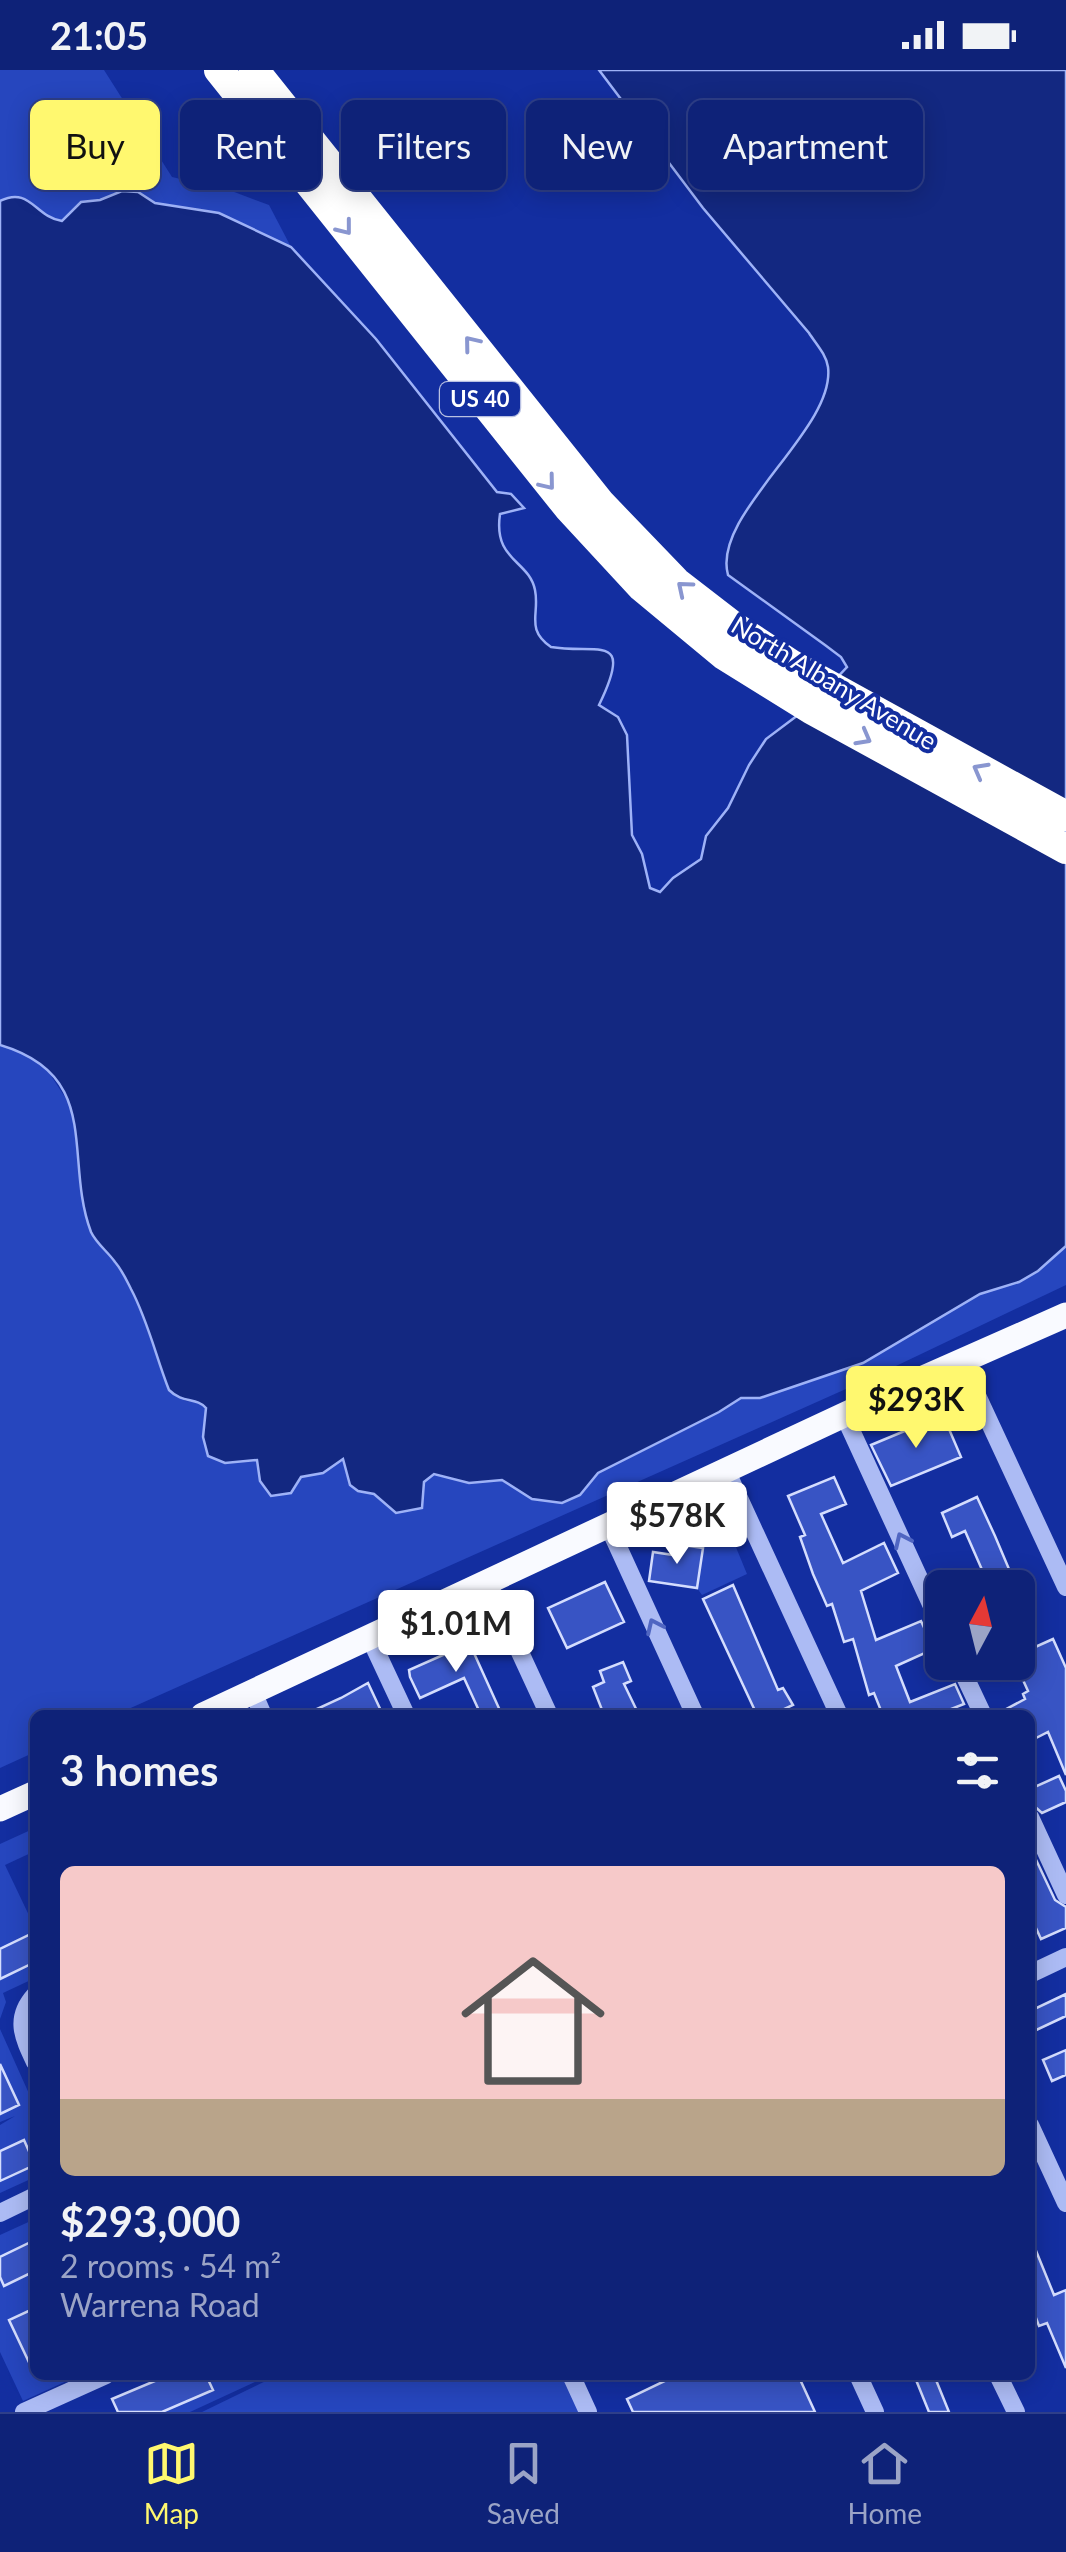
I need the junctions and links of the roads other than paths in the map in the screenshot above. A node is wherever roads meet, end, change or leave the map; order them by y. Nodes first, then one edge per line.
1 (219, 70) edge
2 (254, 70) edge
3 (785, 678) junction
4 (1066, 816) edge
5 (1066, 849) edge
6 (1066, 1315) edge
7 (960, 1361) junction
8 (844, 1415) junction
9 (726, 1470) junction
10 (608, 1524) junction
11 (487, 1581) junction
12 (1066, 1588) edge
13 (925, 1591) edge
14 (369, 1636) junction
15 (966, 1680) edge
16 (258, 1704) edge
17 (228, 1710) edge
18 (404, 1710) edge
19 (548, 1710) edge
20 (693, 1710) edge
21 (837, 1710) edge
22 (980, 1710) edge
23 (30, 1795) edge
24 (0, 1809) edge
25 (1035, 1829) edge
26 (1066, 1895) edge
27 (1066, 1957) edge
28 (1035, 1972) edge
29 (30, 2002) edge
30 (30, 2050) edge
31 (1035, 2136) edge
32 (30, 2198) edge
33 (1066, 2202) edge
34 (0, 2213) edge
35 (95, 2380) edge
36 (573, 2380) edge
37 (860, 2380) edge
38 (1000, 2380) edge
39 (24, 2412) edge
40 (588, 2412) edge
41 (875, 2412) edge
42 (1016, 2412) edge

1 -> 3 highway, North Albany Avenue / US 40
3 -> 2 highway, North Albany Avenue / US 40
4 -> 3 highway, North Albany Avenue / US 40
3 -> 5 highway, North Albany Avenue / US 40
6 - 7 main road
7 - 8 main road
7 - 12 street
8 - 9 main road
13 -> 8 street
9 - 10 main road
9 - 21 street
10 - 11 main road
20 -> 10 street
11 - 14 main road
11 - 19 street
14 - 16 main road
14 - 18 street
15 - 22 street
16 - 17 main road
23 - 24 main road
25 - 26 street
27 - 28 street
29 - 30 street
31 - 33 street
32 - 34 street
35 - 39 street
36 - 40 street
37 - 41 street
38 - 42 street

